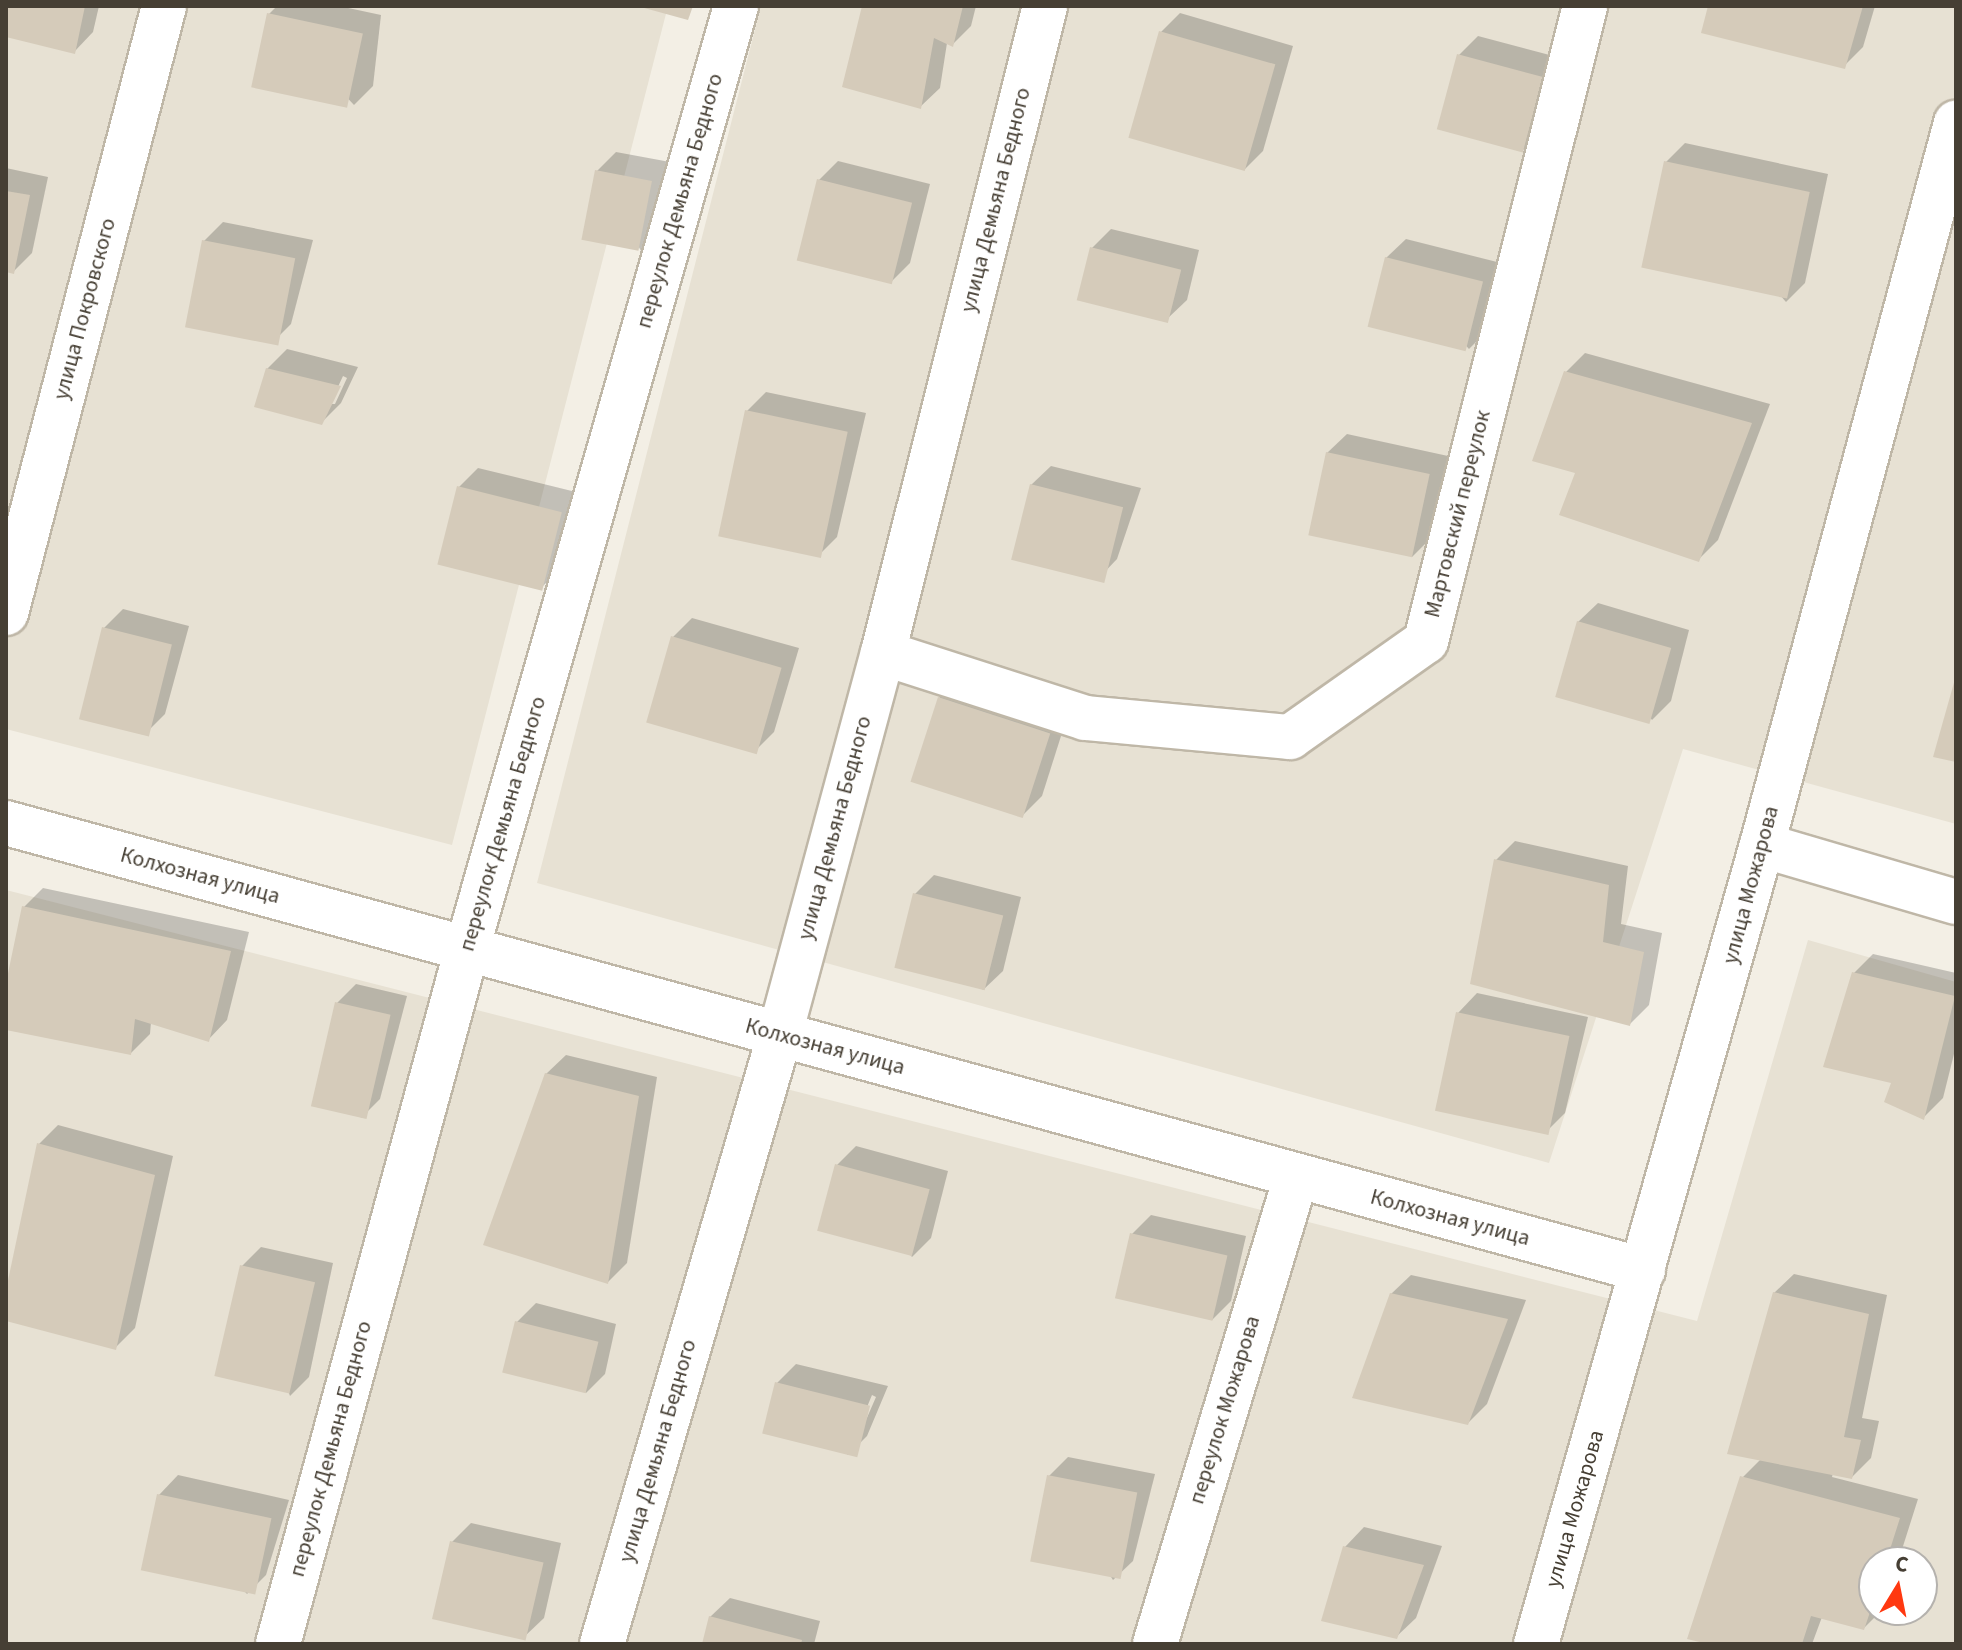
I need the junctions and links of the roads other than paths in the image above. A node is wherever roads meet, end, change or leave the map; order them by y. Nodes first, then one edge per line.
1 (164, 6) edge
2 (736, 6) edge
3 (1045, 6) edge
4 (1585, 6) edge
5 (1956, 123) edge
6 (6, 613) edge
7 (883, 653) junction
8 (6, 823) edge
9 (1762, 845) junction
10 (1956, 902) edge
11 (467, 949) junction
12 (780, 1034) junction
13 (1296, 1176) junction
14 (1643, 1270) junction
15 (278, 1644) edge
16 (602, 1644) edge
17 (1155, 1644) edge
18 (1536, 1644) edge

1 - 6 street, улица Покровского
2 - 11 street, переулок Демьяна Бедного
3 - 7 street, улица Демьяна Бедного
4 - 7 street, Мартовский переулок
5 - 9 street, улица Можарова
7 - 12 street, улица Демьяна Бедного
8 - 11 street, Колхозная улица
9 - 10 street
9 - 14 street, улица Можарова
11 - 12 street, Колхозная улица
11 - 15 street, переулок Демьяна Бедного
12 - 13 street, Колхозная улица
12 - 16 street, улица Демьяна Бедного
13 - 14 street, Колхозная улица
13 - 17 street, переулок Можарова
14 - 18 street, улица Можарова

